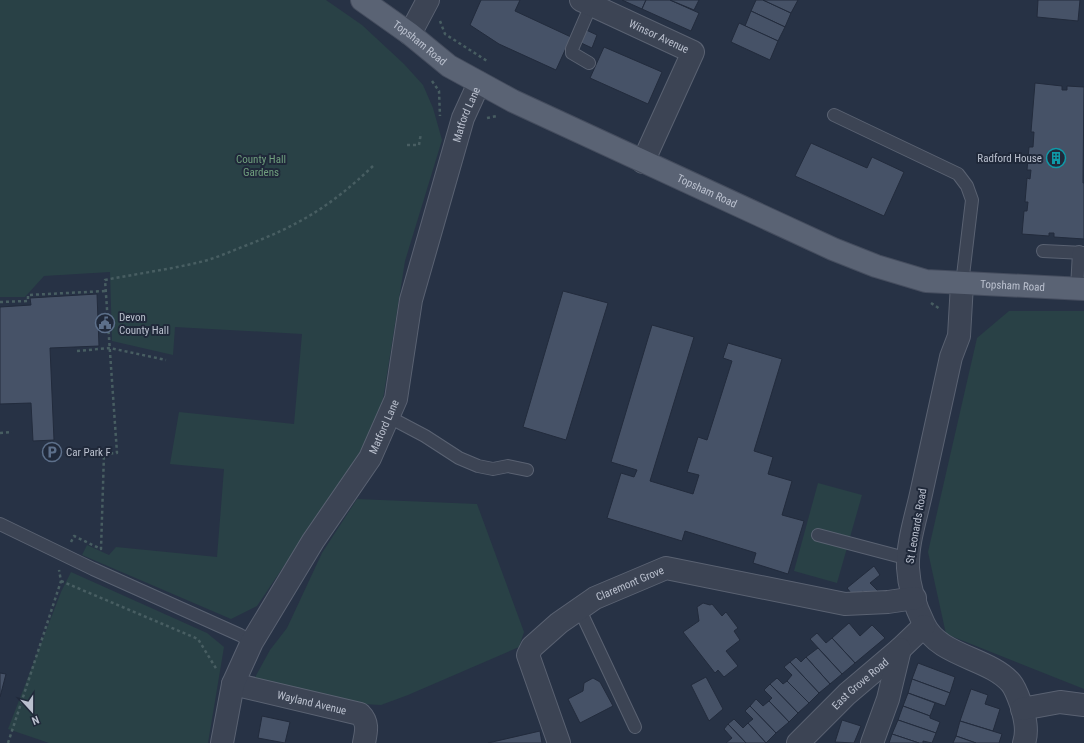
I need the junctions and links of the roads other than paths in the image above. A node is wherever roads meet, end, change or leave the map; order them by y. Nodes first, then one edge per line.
1 (362, 0) edge
2 (586, 3) edge
3 (426, 4) edge
4 (410, 34) junction
5 (589, 63) dead end
6 (479, 83) junction
7 (834, 115) dead end
8 (643, 162) junction
9 (1043, 251) dead end
10 (1081, 252) edge
11 (962, 284) junction
12 (1080, 288) edge
13 (389, 417) junction
14 (527, 470) dead end
15 (0, 524) edge
16 (818, 535) dead end
17 (909, 559) junction
18 (915, 598) junction
19 (580, 608) junction
20 (924, 626) junction
21 (252, 642) junction
22 (900, 649) junction
23 (225, 678) junction
24 (1084, 705) edge
25 (1022, 709) junction
26 (635, 727) dead end
27 (222, 743) edge
28 (364, 743) edge
29 (559, 743) edge
30 (798, 743) edge
31 (872, 743) edge
32 (1024, 743) edge

1 - 4 main road, Topsham Road
2 - 5 lane
2 - 8 street, Winsor Avenue
3 - 4 street
4 - 6 main road, Topsham Road
6 - 8 main road, Topsham Road
6 - 13 street, Matford Lane
7 - 11 lane
8 - 11 main road, Topsham Road
9 - 10 lane
10 - 12 lane
11 - 12 main road, Topsham Road
11 - 17 street, St Leonards Road
13 - 14 lane
13 - 21 street, Matford Lane
15 - 21 lane
16 - 17 lane
17 - 18 street, St Leonards Road
18 - 19 street, Claremont Grove
18 - 20 street, St Leonards Road
19 - 26 lane
19 - 29 street, Claremont Grove
20 - 22 street, East Grove Road
20 - 25 street, St Leonards Road
21 - 23 street, Matford Lane
22 - 30 street, East Grove Road
22 - 31 street
23 - 27 street, Matford Lane
23 - 28 street, Wayland Avenue
24 - 25 street
25 - 32 street, St Leonards Road

